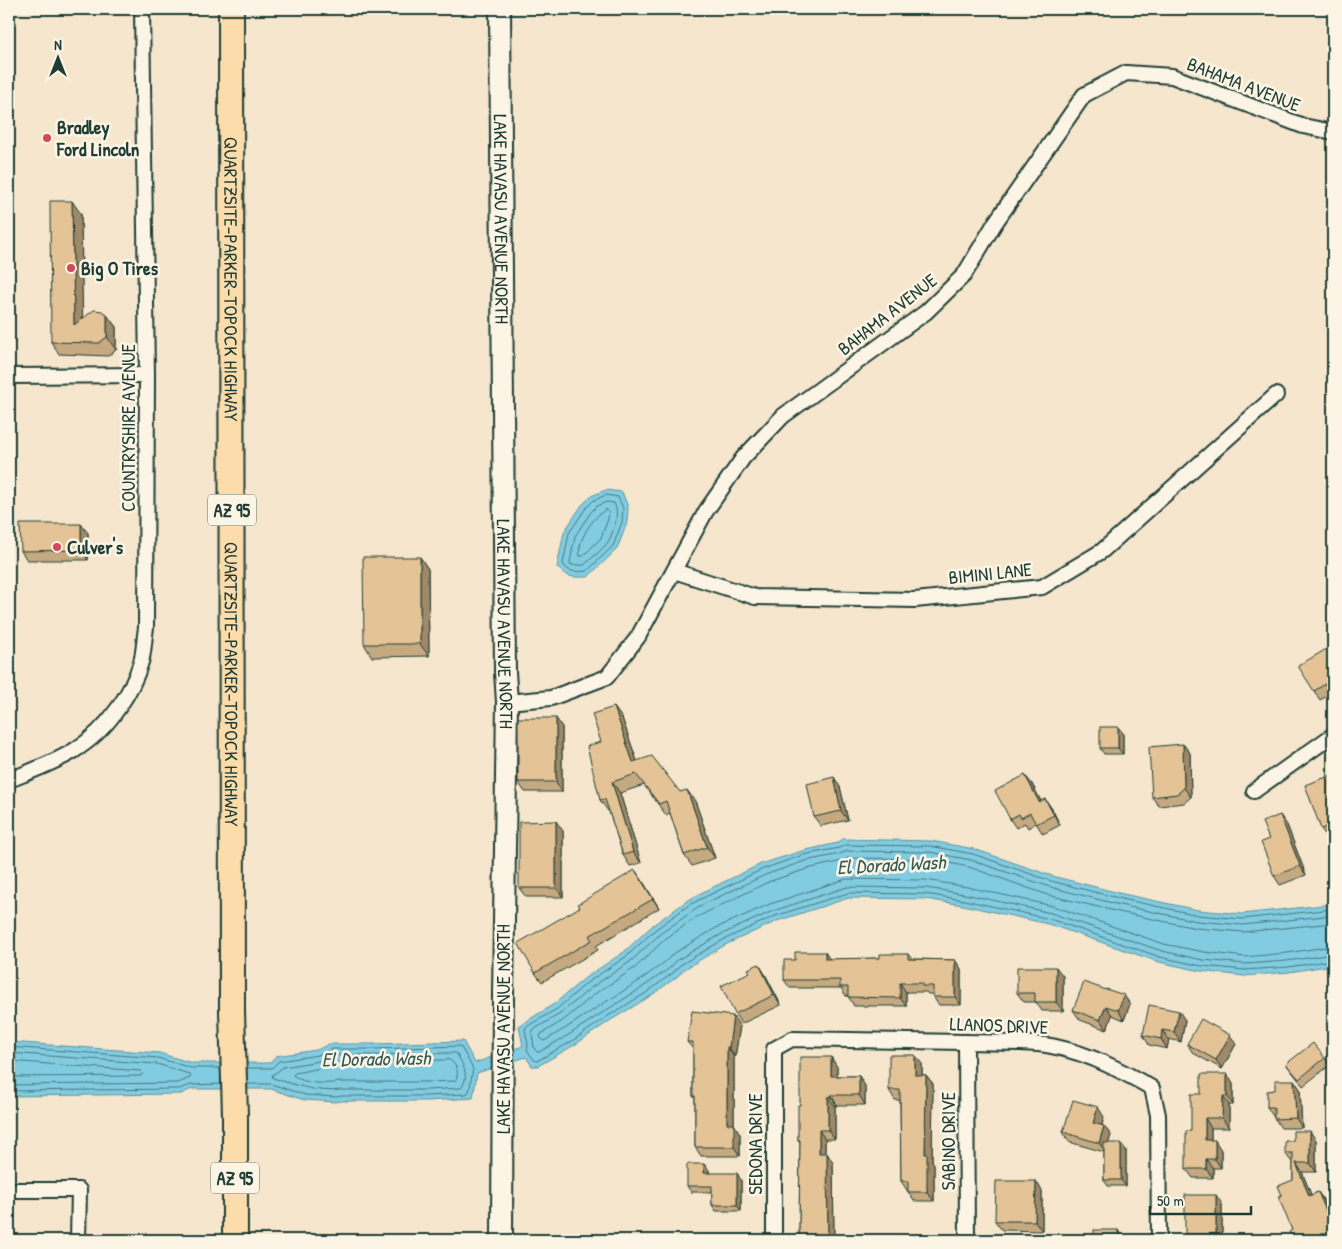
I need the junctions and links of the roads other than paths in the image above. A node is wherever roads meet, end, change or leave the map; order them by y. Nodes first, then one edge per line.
1 (142, 9) edge
2 (231, 9) edge
3 (500, 9) edge
4 (1333, 132) edge
5 (147, 375) junction
6 (9, 376) edge
7 (1276, 395) dead end
8 (674, 571) junction
9 (507, 702) junction
10 (1333, 735) edge
11 (9, 780) edge
12 (1254, 791) dead end
13 (966, 1042) junction
14 (774, 1049) joint
15 (9, 1190) edge
16 (78, 1240) edge
17 (235, 1240) edge
18 (502, 1240) edge
19 (774, 1240) edge
20 (967, 1240) edge
21 (1159, 1240) edge

1 - 5 street, COUNTRYSHIRE AVENUE
2 - 17 highway, QUARTZSITE–PARKER–TOPOCK HIGHWAY / AZ 95
3 - 9 main road, LAKE HAVASU AVENUE NORTH
4 - 8 street, BAHAMA AVENUE
5 - 6 street
5 - 11 street, COUNTRYSHIRE AVENUE
7 - 8 street, BIMINI LANE
8 - 9 street, BAHAMA AVENUE
9 - 18 main road, LAKE HAVASU AVENUE NORTH
10 - 12 street
13 - 14 street, LLANOS DRIVE
13 - 20 street, SABINO DRIVE
13 - 21 street, LLANOS DRIVE
14 - 19 street, SEDONA DRIVE
15 - 16 street

